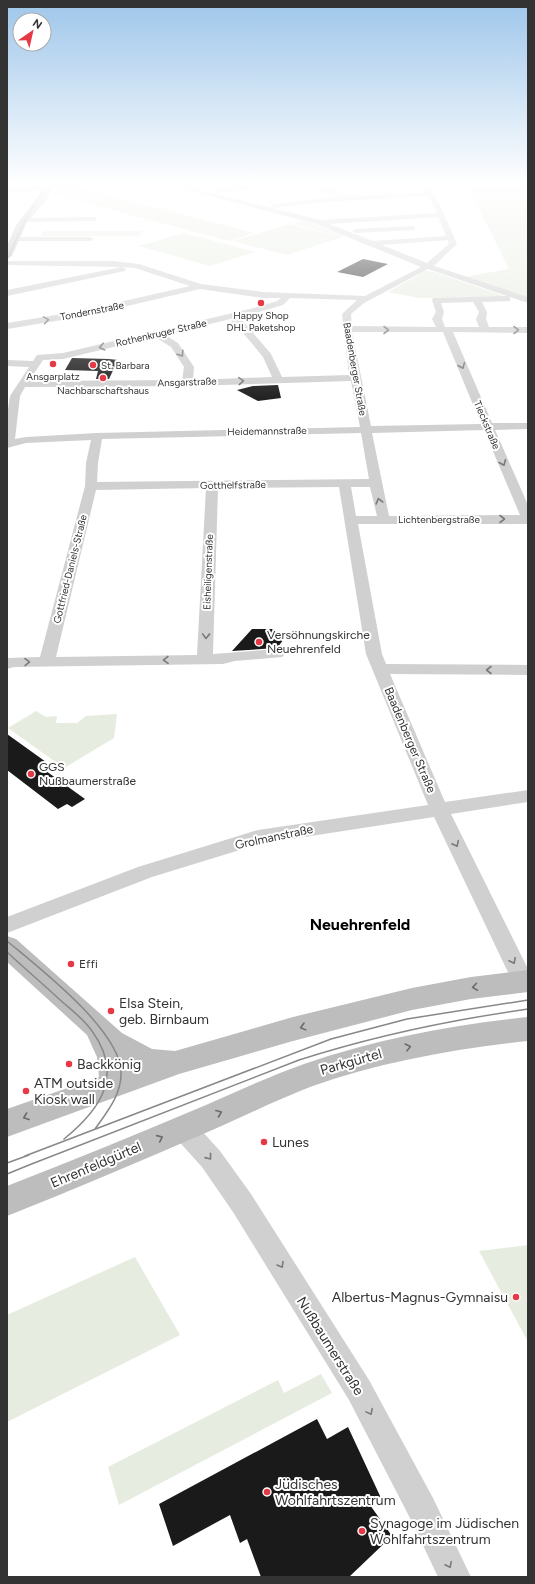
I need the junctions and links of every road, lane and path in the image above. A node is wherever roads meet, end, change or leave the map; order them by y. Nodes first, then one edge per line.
1 (49, 259) edge
2 (409, 259) edge
3 (436, 259) edge
4 (136, 266) junction
5 (427, 266) junction
6 (200, 286) junction
7 (7, 293) edge
8 (286, 296) junction
9 (364, 298) junction
10 (476, 299) junction
11 (524, 299) edge
12 (233, 320) junction
13 (7, 326) edge
14 (347, 329) junction
15 (445, 330) junction
16 (485, 330) junction
17 (528, 330) edge
18 (157, 334) junction
19 (7, 363) edge
20 (36, 364) junction
21 (354, 378) junction
22 (278, 379) junction
23 (188, 383) junction
24 (21, 384) junction
25 (528, 426) edge
26 (488, 427) junction
27 (366, 430) junction
28 (97, 436) junction
29 (8, 444) edge
30 (344, 483) junction
31 (374, 483) junction
32 (212, 485) junction
33 (91, 486) junction
34 (528, 519) edge
35 (351, 520) junction
36 (384, 520) junction
37 (277, 654) dead end
38 (205, 659) junction
39 (47, 662) junction
40 (7, 664) edge
41 (379, 669) junction
42 (528, 670) edge
43 (528, 796) edge
44 (439, 809) junction
45 (7, 925) edge
46 (7, 946) edge
47 (525, 981) edge
48 (528, 1029) edge
49 (98, 1030) junction
50 (179, 1062) junction
51 (113, 1085) junction
52 (7, 1123) edge
53 (183, 1128) junction
54 (7, 1201) edge
55 (455, 1577) edge

1 - 4 street
2 - 5 street
3 - 5 street, Baadenberger Straße
4 - 6 street
4 - 7 street
5 - 9 street, Baadenberger Straße
5 - 11 street
6 - 8 street
13 -> 6 street, Tondernstraße
8 - 9 street
8 - 12 street, Rothenkruger Straße
9 - 14 street, Baadenberger Straße
10 - 11 street
10 - 15 street, Tieckstraße
10 - 16 street
12 - 18 street, Rothenkruger Straße
12 - 22 street
14 -> 15 street
14 - 21 street, Baadenberger Straße
15 - 16 street
15 -> 26 street, Tieckstraße
16 -> 17 street
18 -> 20 street, Rothenkruger Straße
18 -> 23 street
19 - 20 street
20 - 24 street
21 - 22 street, Ansgarstraße
21 - 27 street, Baadenberger Straße
23 -> 22 street, Ansgarstraße
23 - 24 street, Ansgarstraße
24 - 29 street
25 - 26 street, Heidemannstraße
26 - 27 street, Heidemannstraße
26 -> 34 street, Tieckstraße
27 - 28 street, Heidemannstraße
27 - 31 street, Baadenberger Straße
28 - 29 street, Heidemannstraße
28 - 33 street, Gottfried-Daniels-Straße
30 - 31 street, Gotthelfstraße
30 - 32 street, Gotthelfstraße
30 - 35 street, Baadenberger Straße
36 -> 31 street, Baadenberger Straße
32 - 33 street, Gotthelfstraße
32 -> 38 street, Eisheiligenstraße
33 - 39 street, Gottfried-Daniels-Straße
36 -> 34 street, Lichtenbergstraße
35 - 36 street, Lichtenbergstraße
35 - 41 street, Baadenberger Straße
37 - 38 street
38 -> 39 street
40 -> 39 street
42 -> 41 street
41 - 44 street, Baadenberger Straße
43 - 44 street, Grolmanstraße
44 - 45 street, Grolmanstraße
44 -> 47 street, Baadenberger Straße
46 - 49 street
47 -> 50 street
53 -> 48 street, Parkgürtel
49 - 50 street
49 - 51 street
50 - 51 street
51 -> 52 street
54 -> 53 street, Ehrenfeldgürtel
53 -> 55 street, Nußbaumerstraße

